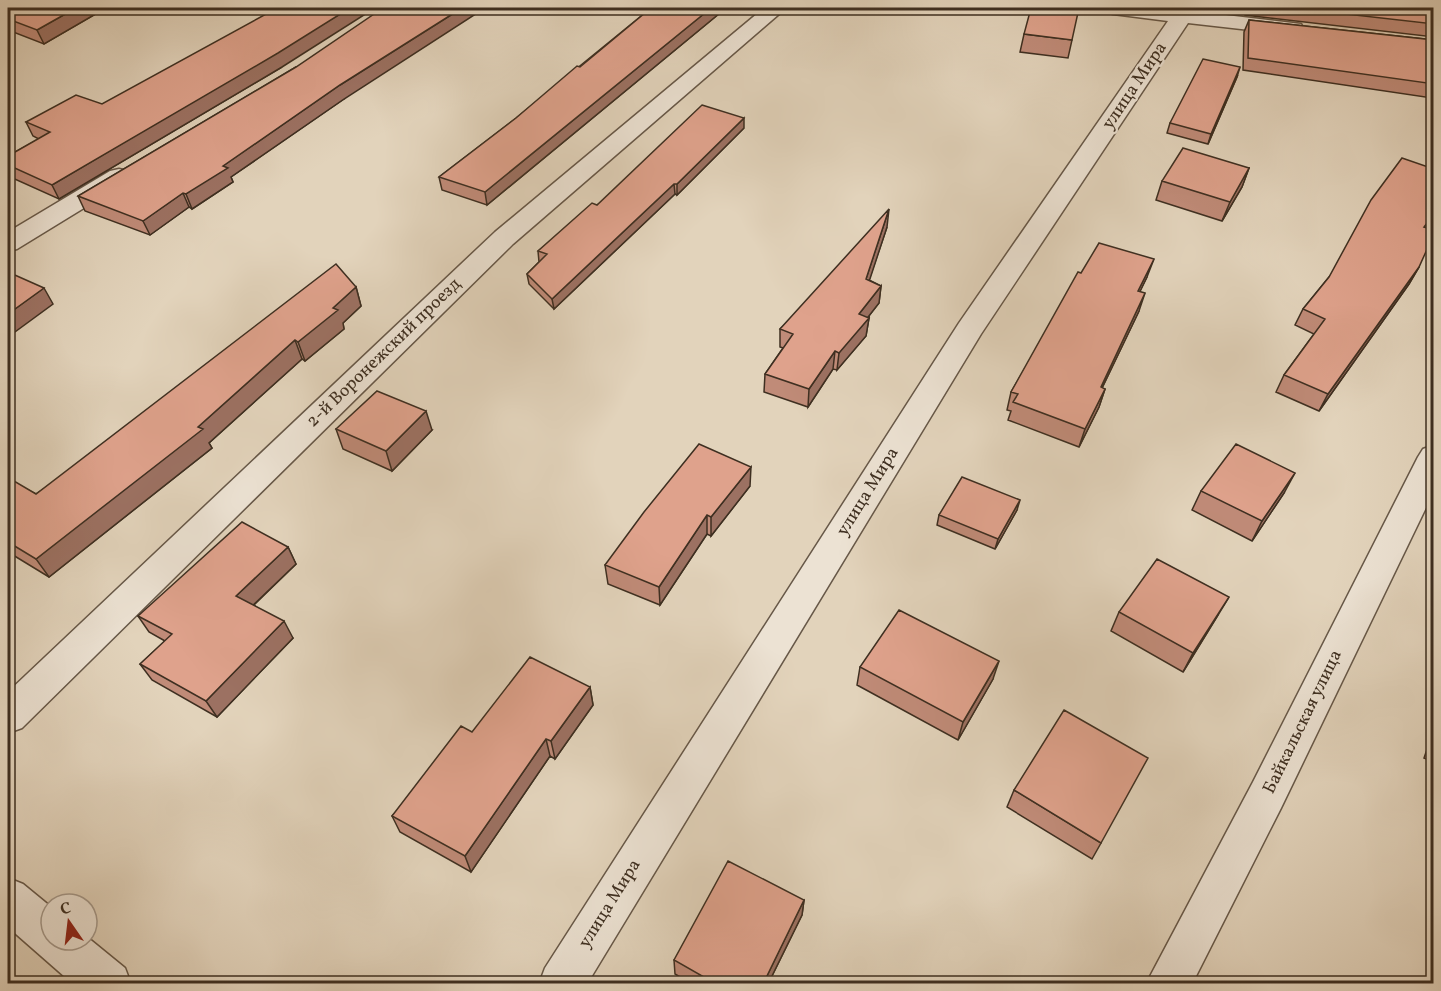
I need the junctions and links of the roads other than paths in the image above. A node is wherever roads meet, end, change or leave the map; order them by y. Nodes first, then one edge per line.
1 (776, 8) edge
2 (1113, 8) edge
3 (1182, 12) edge
4 (1308, 31) edge
5 (139, 165) edge
6 (8, 243) edge
7 (1434, 457) edge
8 (8, 716) edge
9 (8, 899) edge
10 (39, 925) edge
11 (70, 952) edge
12 (109, 984) edge
13 (561, 984) edge
14 (1168, 984) edge

1 - 8 street, 2-й Воронежский проезд
2 - 3 street
3 - 4 street
3 - 13 street, улица Мира
5 - 6 street
7 - 14 street, Байкальская улица
9 - 10 street
11 - 12 street

